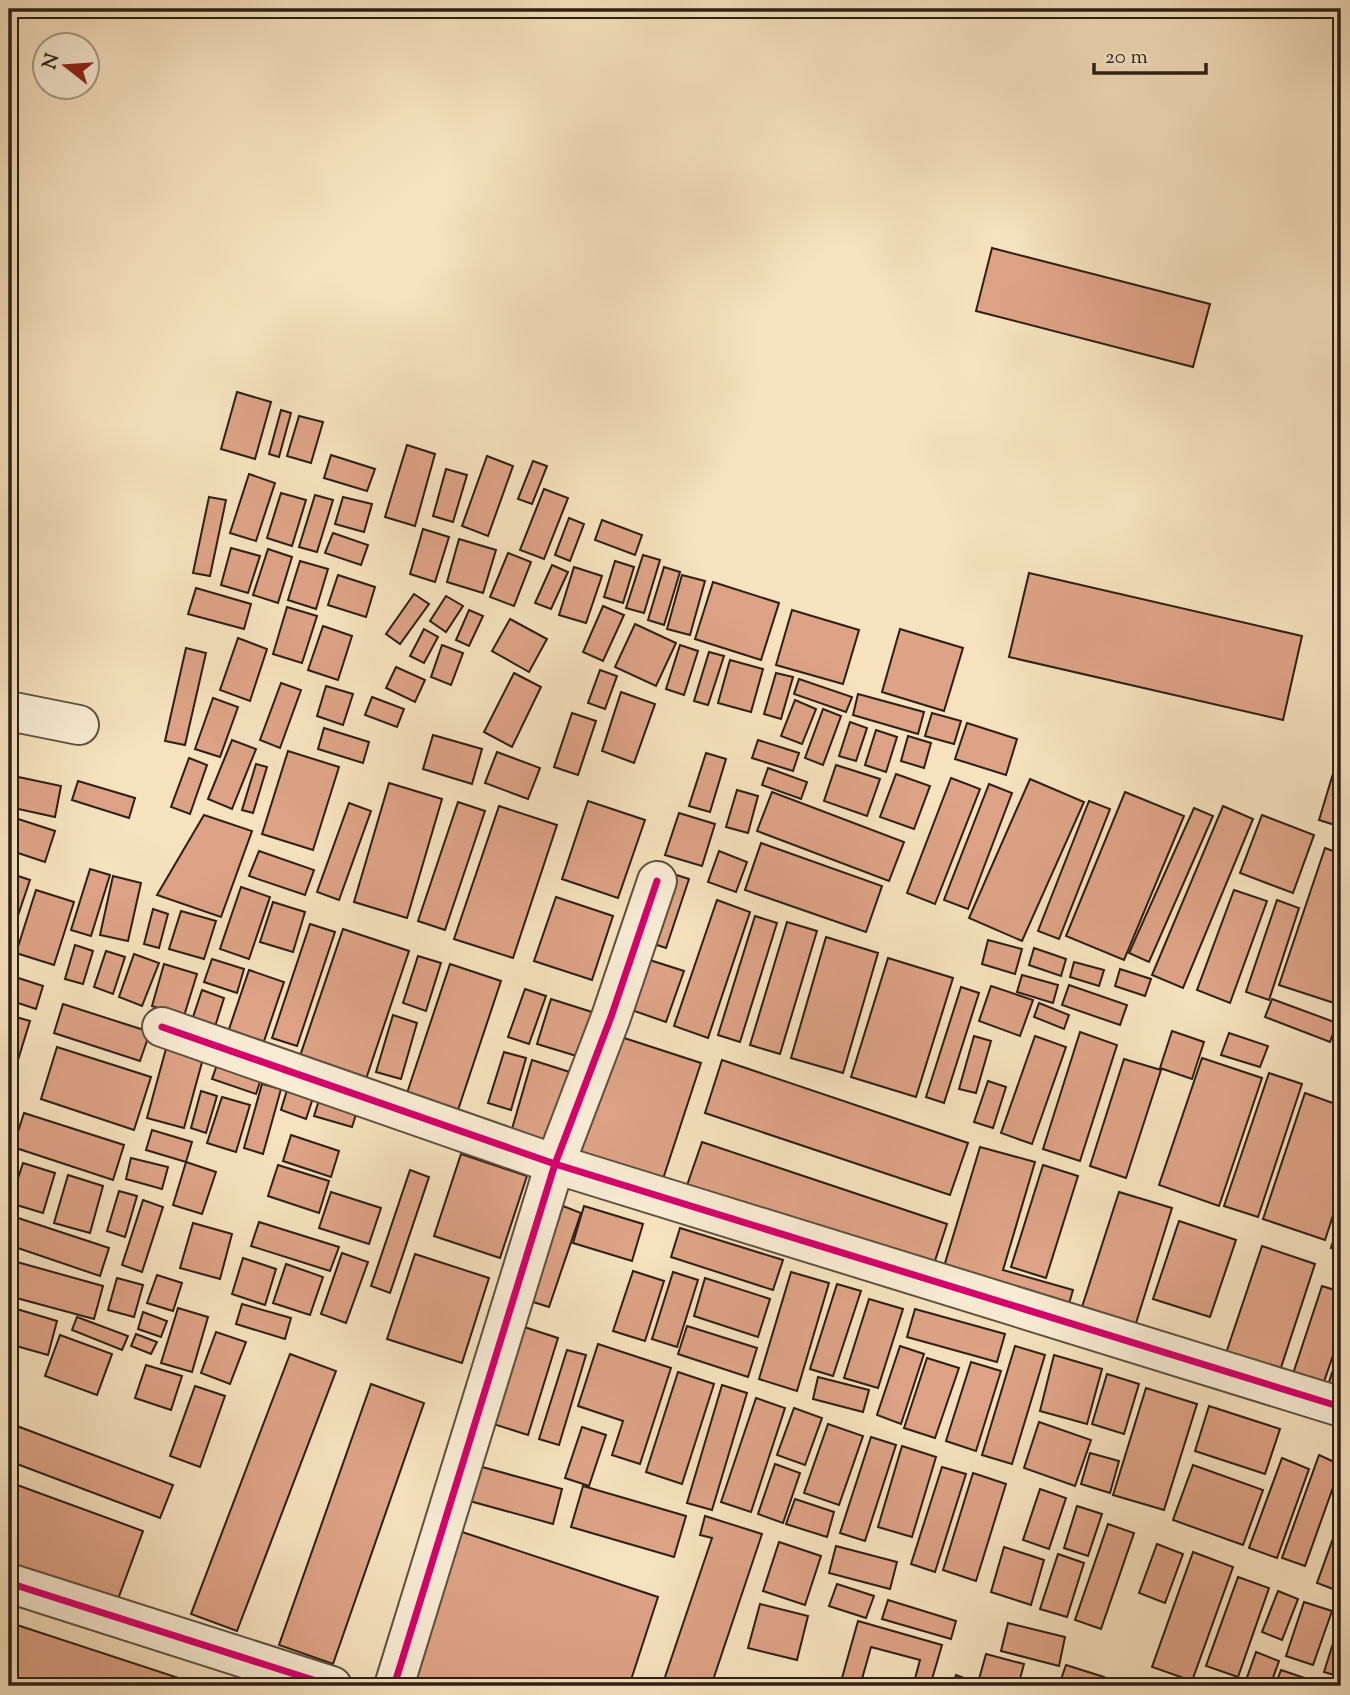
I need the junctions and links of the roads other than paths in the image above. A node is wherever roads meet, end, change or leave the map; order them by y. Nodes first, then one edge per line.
1 (9, 711) edge
2 (79, 725) dead end
3 (657, 881) dead end
4 (162, 1027) dead end
5 (555, 1164) junction
6 (1341, 1407) edge
7 (9, 1583) edge
8 (332, 1686) edge
9 (394, 1686) edge

1 - 2 street
3 - 5 street
4 - 5 street
5 - 6 street
5 - 9 street
7 - 8 street

